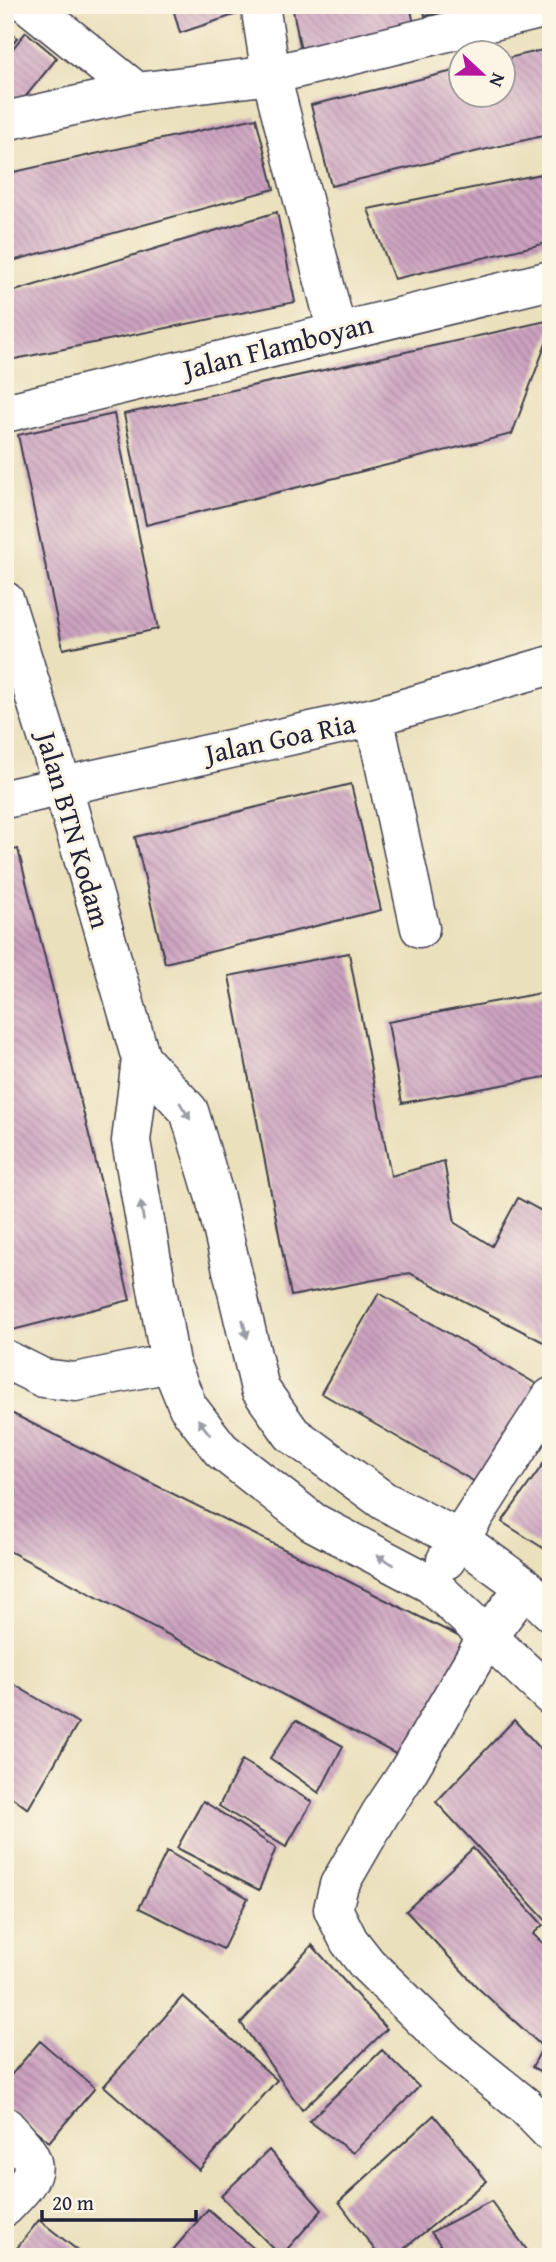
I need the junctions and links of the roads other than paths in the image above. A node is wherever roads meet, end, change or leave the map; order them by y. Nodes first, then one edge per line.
1 (29, 5) edge
2 (260, 5) edge
3 (540, 8) edge
4 (271, 75) junction
5 (137, 92) junction
6 (5, 121) edge
7 (551, 280) edge
8 (337, 332) junction
9 (5, 413) edge
10 (5, 601) edge
11 (551, 665) edge
12 (374, 717) junction
13 (62, 785) junction
14 (5, 799) edge
15 (420, 928) dead end
16 (141, 1059) junction
17 (5, 1359) edge
18 (170, 1363) junction
19 (551, 1398) edge
20 (459, 1539) junction
21 (431, 1584) junction
22 (538, 1599) edge
23 (487, 1637) junction
24 (551, 1696) edge
25 (5, 2126) edge
26 (551, 2133) edge
27 (5, 2207) edge

1 - 5 street
2 - 4 street
3 - 4 street
4 - 5 street
4 - 8 street
5 - 6 street
7 - 8 street, Jalan Flamboyan
8 - 9 street, Jalan Flamboyan
10 - 13 street, Jalan BTN Kodam
11 - 12 street, Jalan Goa Ria
12 - 13 street, Jalan Goa Ria
12 - 15 street
13 - 14 street, Jalan Goa Ria
13 - 16 street, Jalan BTN Kodam
18 -> 16 street
16 -> 20 street
17 - 18 street
21 -> 18 street
19 - 20 street
20 - 21 street
20 - 22 street
21 - 23 street
22 - 23 street
23 - 24 street
23 - 26 street
25 - 27 street

